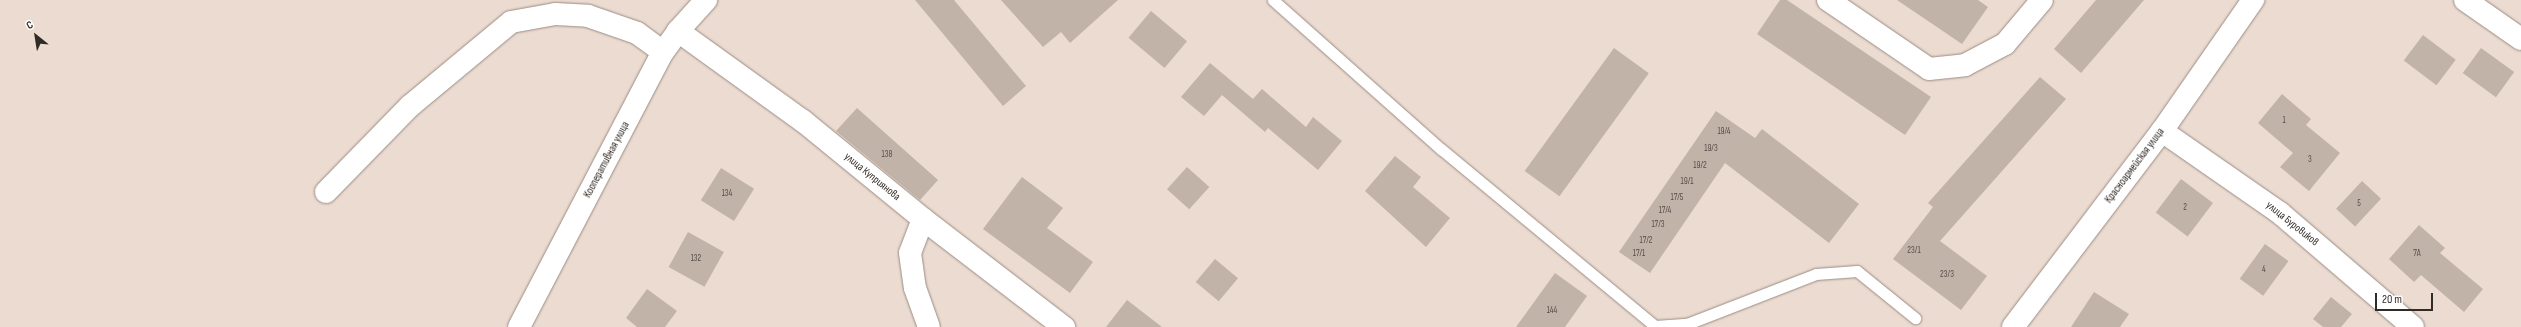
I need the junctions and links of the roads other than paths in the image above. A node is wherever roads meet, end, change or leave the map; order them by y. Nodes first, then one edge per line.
1 (706, 0) edge
2 (1273, 0) edge
3 (1828, 0) edge
4 (2042, 0) edge
5 (2253, 0) edge
6 (2465, 0) edge
7 (678, 31) junction
8 (2521, 39) edge
9 (663, 52) junction
10 (2162, 131) junction
11 (326, 192) dead end
12 (923, 219) junction
13 (1915, 318) dead end
14 (519, 327) edge
15 (929, 327) edge
16 (1064, 327) edge
17 (2013, 327) edge
18 (2414, 327) edge

1 - 7 street, Кооперативная улица
2 - 13 lane
3 - 4 street
5 - 10 street, Красноармейская улица
6 - 8 street
7 - 9 street, Кооперативная улица
7 - 12 street, улица Куприянова
9 - 11 street
9 - 14 street, Кооперативная улица
10 - 17 street, Красноармейская улица
10 - 18 street, улица Буровиков
12 - 15 street
12 - 16 street, улица Куприянова

